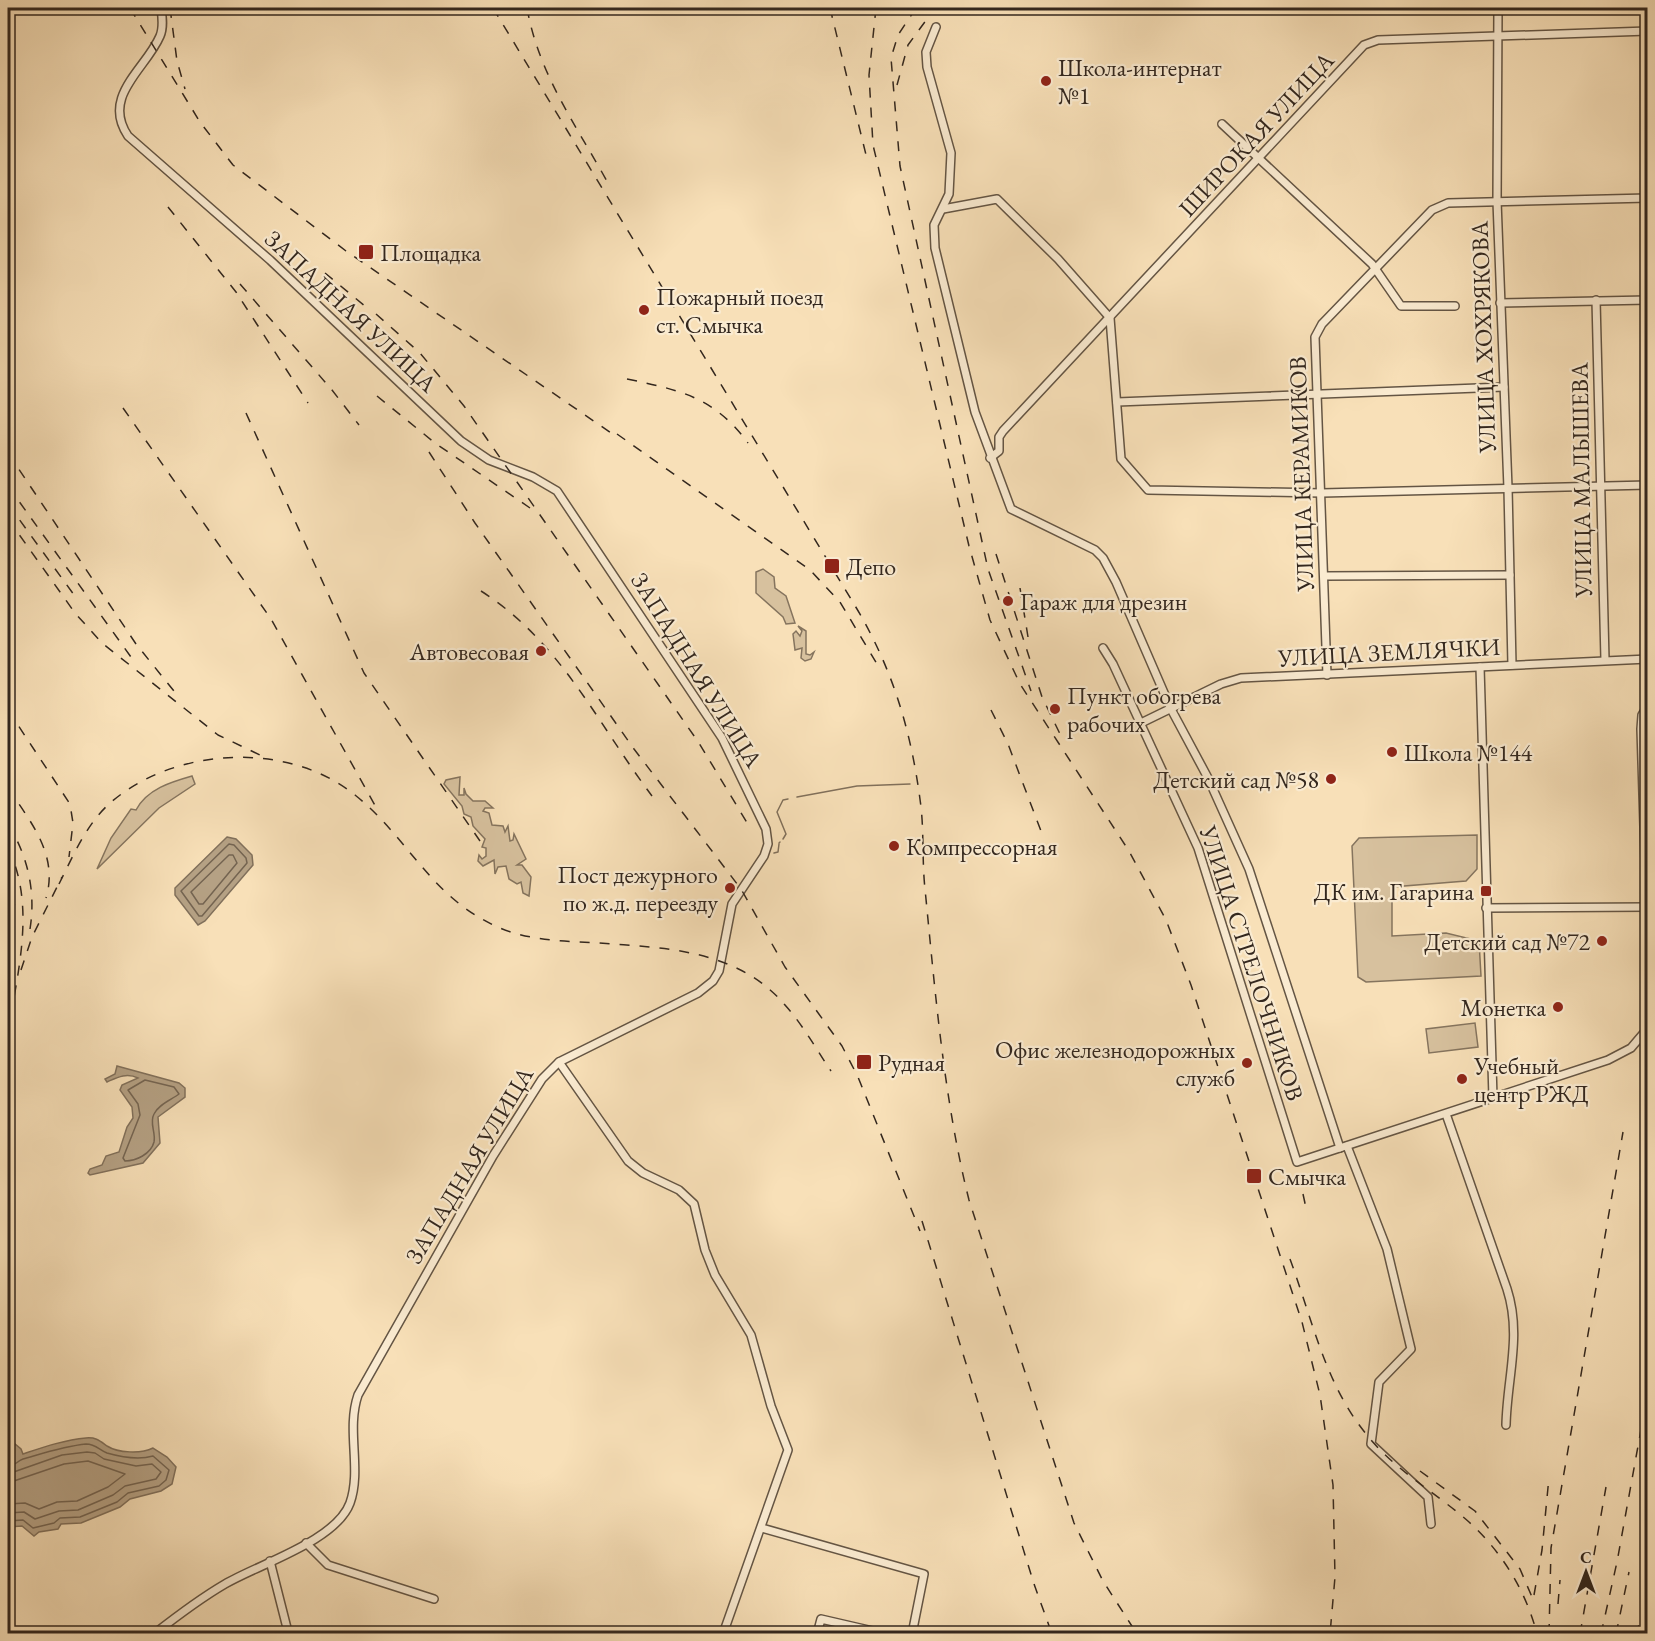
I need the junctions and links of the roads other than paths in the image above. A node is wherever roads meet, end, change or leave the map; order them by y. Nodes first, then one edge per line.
1 (161, 8) edge
2 (1498, 8) edge
3 (936, 27) dead end
4 (1647, 31) edge
5 (1497, 38) junction
6 (1222, 124) dead end
7 (1260, 160) junction
8 (1647, 198) edge
9 (1497, 201) junction
10 (943, 209) junction
11 (1377, 270) junction
12 (1596, 300) junction
13 (1647, 300) edge
14 (1500, 303) junction
15 (1455, 306) dead end
16 (1110, 318) junction
17 (1504, 387) junction
18 (1318, 394) junction
19 (1117, 402) junction
20 (990, 458) junction
21 (1647, 485) edge
22 (1600, 486) junction
23 (1509, 488) junction
24 (1322, 493) junction
25 (1510, 575) junction
26 (1325, 576) junction
27 (1103, 648) dead end
28 (1647, 658) edge
29 (1605, 660) junction
30 (1512, 665) junction
31 (1480, 667) junction
32 (1327, 675) junction
33 (1647, 705) edge
34 (1171, 709) junction
35 (1142, 723) junction
36 (1644, 729) edge
37 (1647, 907) edge
38 (1486, 908) junction
39 (1647, 956) edge
40 (1647, 1028) edge
41 (560, 1062) junction
42 (1492, 1098) junction
43 (1446, 1114) junction
44 (1343, 1147) junction
45 (1506, 1425) dead end
46 (1431, 1524) dead end
47 (762, 1528) junction
48 (306, 1543) junction
49 (270, 1561) junction
50 (434, 1599) dead end
51 (286, 1632) edge
52 (154, 1634) edge
53 (723, 1634) edge
54 (817, 1634) edge
55 (886, 1634) edge
56 (912, 1634) edge

1 - 41 street, ЗАПАДНАЯ УЛИЦА
2 - 5 street, УЛИЦА ХОХРЯКОВА
3 - 10 street
4 - 5 street, ШИРОКАЯ УЛИЦА
5 - 7 street, ШИРОКАЯ УЛИЦА
5 - 9 street, УЛИЦА ХОХРЯКОВА
6 - 7 street
7 - 11 street
7 - 16 street, ШИРОКАЯ УЛИЦА
8 - 9 street, УЛИЦА КЕРАМИКОВ
9 - 11 street, УЛИЦА КЕРАМИКОВ
9 - 14 street, УЛИЦА ХОХРЯКОВА
10 - 16 street
10 - 20 street
11 - 15 street
11 - 18 street, УЛИЦА КЕРАМИКОВ
12 - 13 street
12 - 14 street
12 - 22 street, УЛИЦА МАЛЫШЕВА
14 - 17 street, УЛИЦА ХОХРЯКОВА
16 - 19 street
16 - 20 street, ШИРОКАЯ УЛИЦА
17 - 18 street
17 - 23 street, УЛИЦА ХОХРЯКОВА
18 - 19 street
18 - 24 street, УЛИЦА КЕРАМИКОВ
19 - 24 street
20 - 34 street
21 - 22 street
22 - 23 street
22 - 29 street, УЛИЦА МАЛЫШЕВА
23 - 24 street
23 - 25 street, УЛИЦА ХОХРЯКОВА
24 - 26 street, УЛИЦА КЕРАМИКОВ
25 - 26 street
25 - 30 street, УЛИЦА ХОХРЯКОВА
26 - 32 street, УЛИЦА КЕРАМИКОВ
27 - 35 street, УЛИЦА СТРЕЛОЧНИКОВ
28 - 29 street, УЛИЦА ЗЕМЛЯЧКИ
29 - 30 street, УЛИЦА ЗЕМЛЯЧКИ
30 - 31 street, УЛИЦА ЗЕМЛЯЧКИ
31 - 32 street, УЛИЦА ЗЕМЛЯЧКИ
31 - 38 street
32 - 34 street, УЛИЦА ЗЕМЛЯЧКИ
33 - 36 street
34 - 35 street, УЛИЦА ЗЕМЛЯЧКИ
34 - 44 street
35 - 44 street, УЛИЦА СТРЕЛОЧНИКОВ
36 - 37 street
37 - 38 street
37 - 39 street
38 - 42 street
40 - 42 street
41 - 47 street
41 - 48 street, ЗАПАДНАЯ УЛИЦА
42 - 43 street
43 - 44 street
43 - 45 street
44 - 46 street
47 - 53 street
47 - 56 street
48 - 49 street, ЗАПАДНАЯ УЛИЦА
48 - 50 street
49 - 51 street
49 - 52 street, ЗАПАДНАЯ УЛИЦА
54 - 55 street

